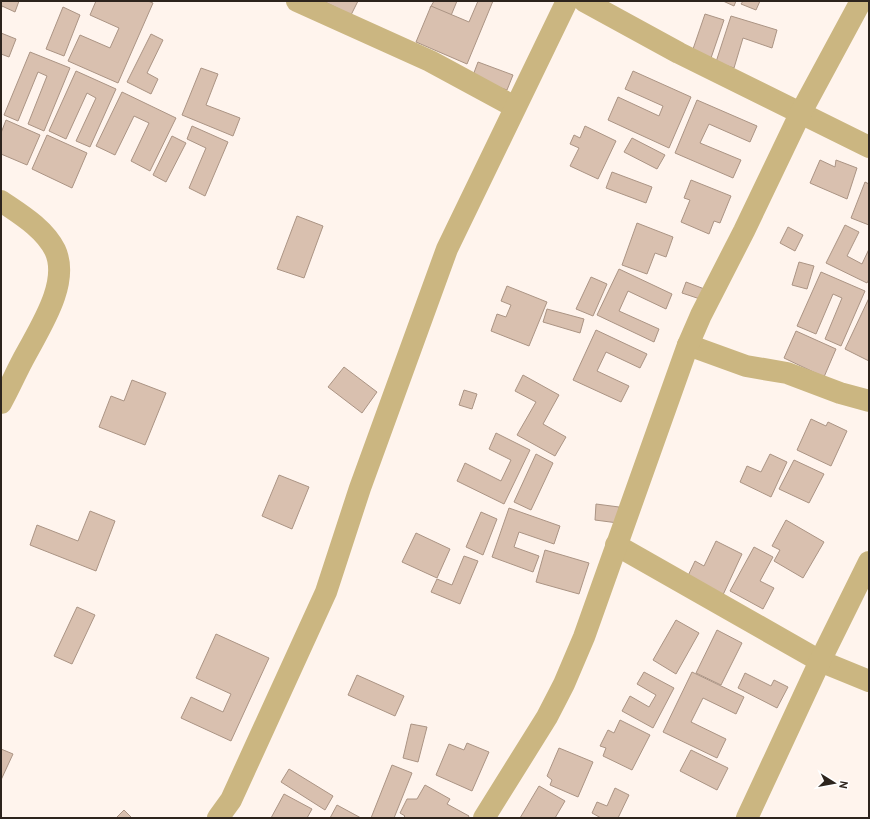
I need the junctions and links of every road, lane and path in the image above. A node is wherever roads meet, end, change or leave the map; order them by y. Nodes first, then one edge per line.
1 (297, 1) edge
2 (567, 1) edge
3 (584, 1) edge
4 (860, 1) edge
5 (515, 107) junction
6 (800, 114) junction
7 (869, 147) edge
8 (1, 201) edge
9 (688, 345) junction
10 (869, 401) edge
11 (1, 403) edge
12 (616, 546) junction
13 (869, 562) edge
14 (820, 661) junction
15 (869, 680) edge
16 (218, 818) edge
17 (484, 818) edge
18 (747, 818) edge

1 - 5 street
2 - 5 street
3 - 6 street
4 - 6 street
5 - 16 street
6 - 7 street
6 - 9 street
8 - 11 street
9 - 10 street
9 - 12 street
12 - 14 street
12 - 17 street
13 - 14 street
14 - 15 street
14 - 18 street

